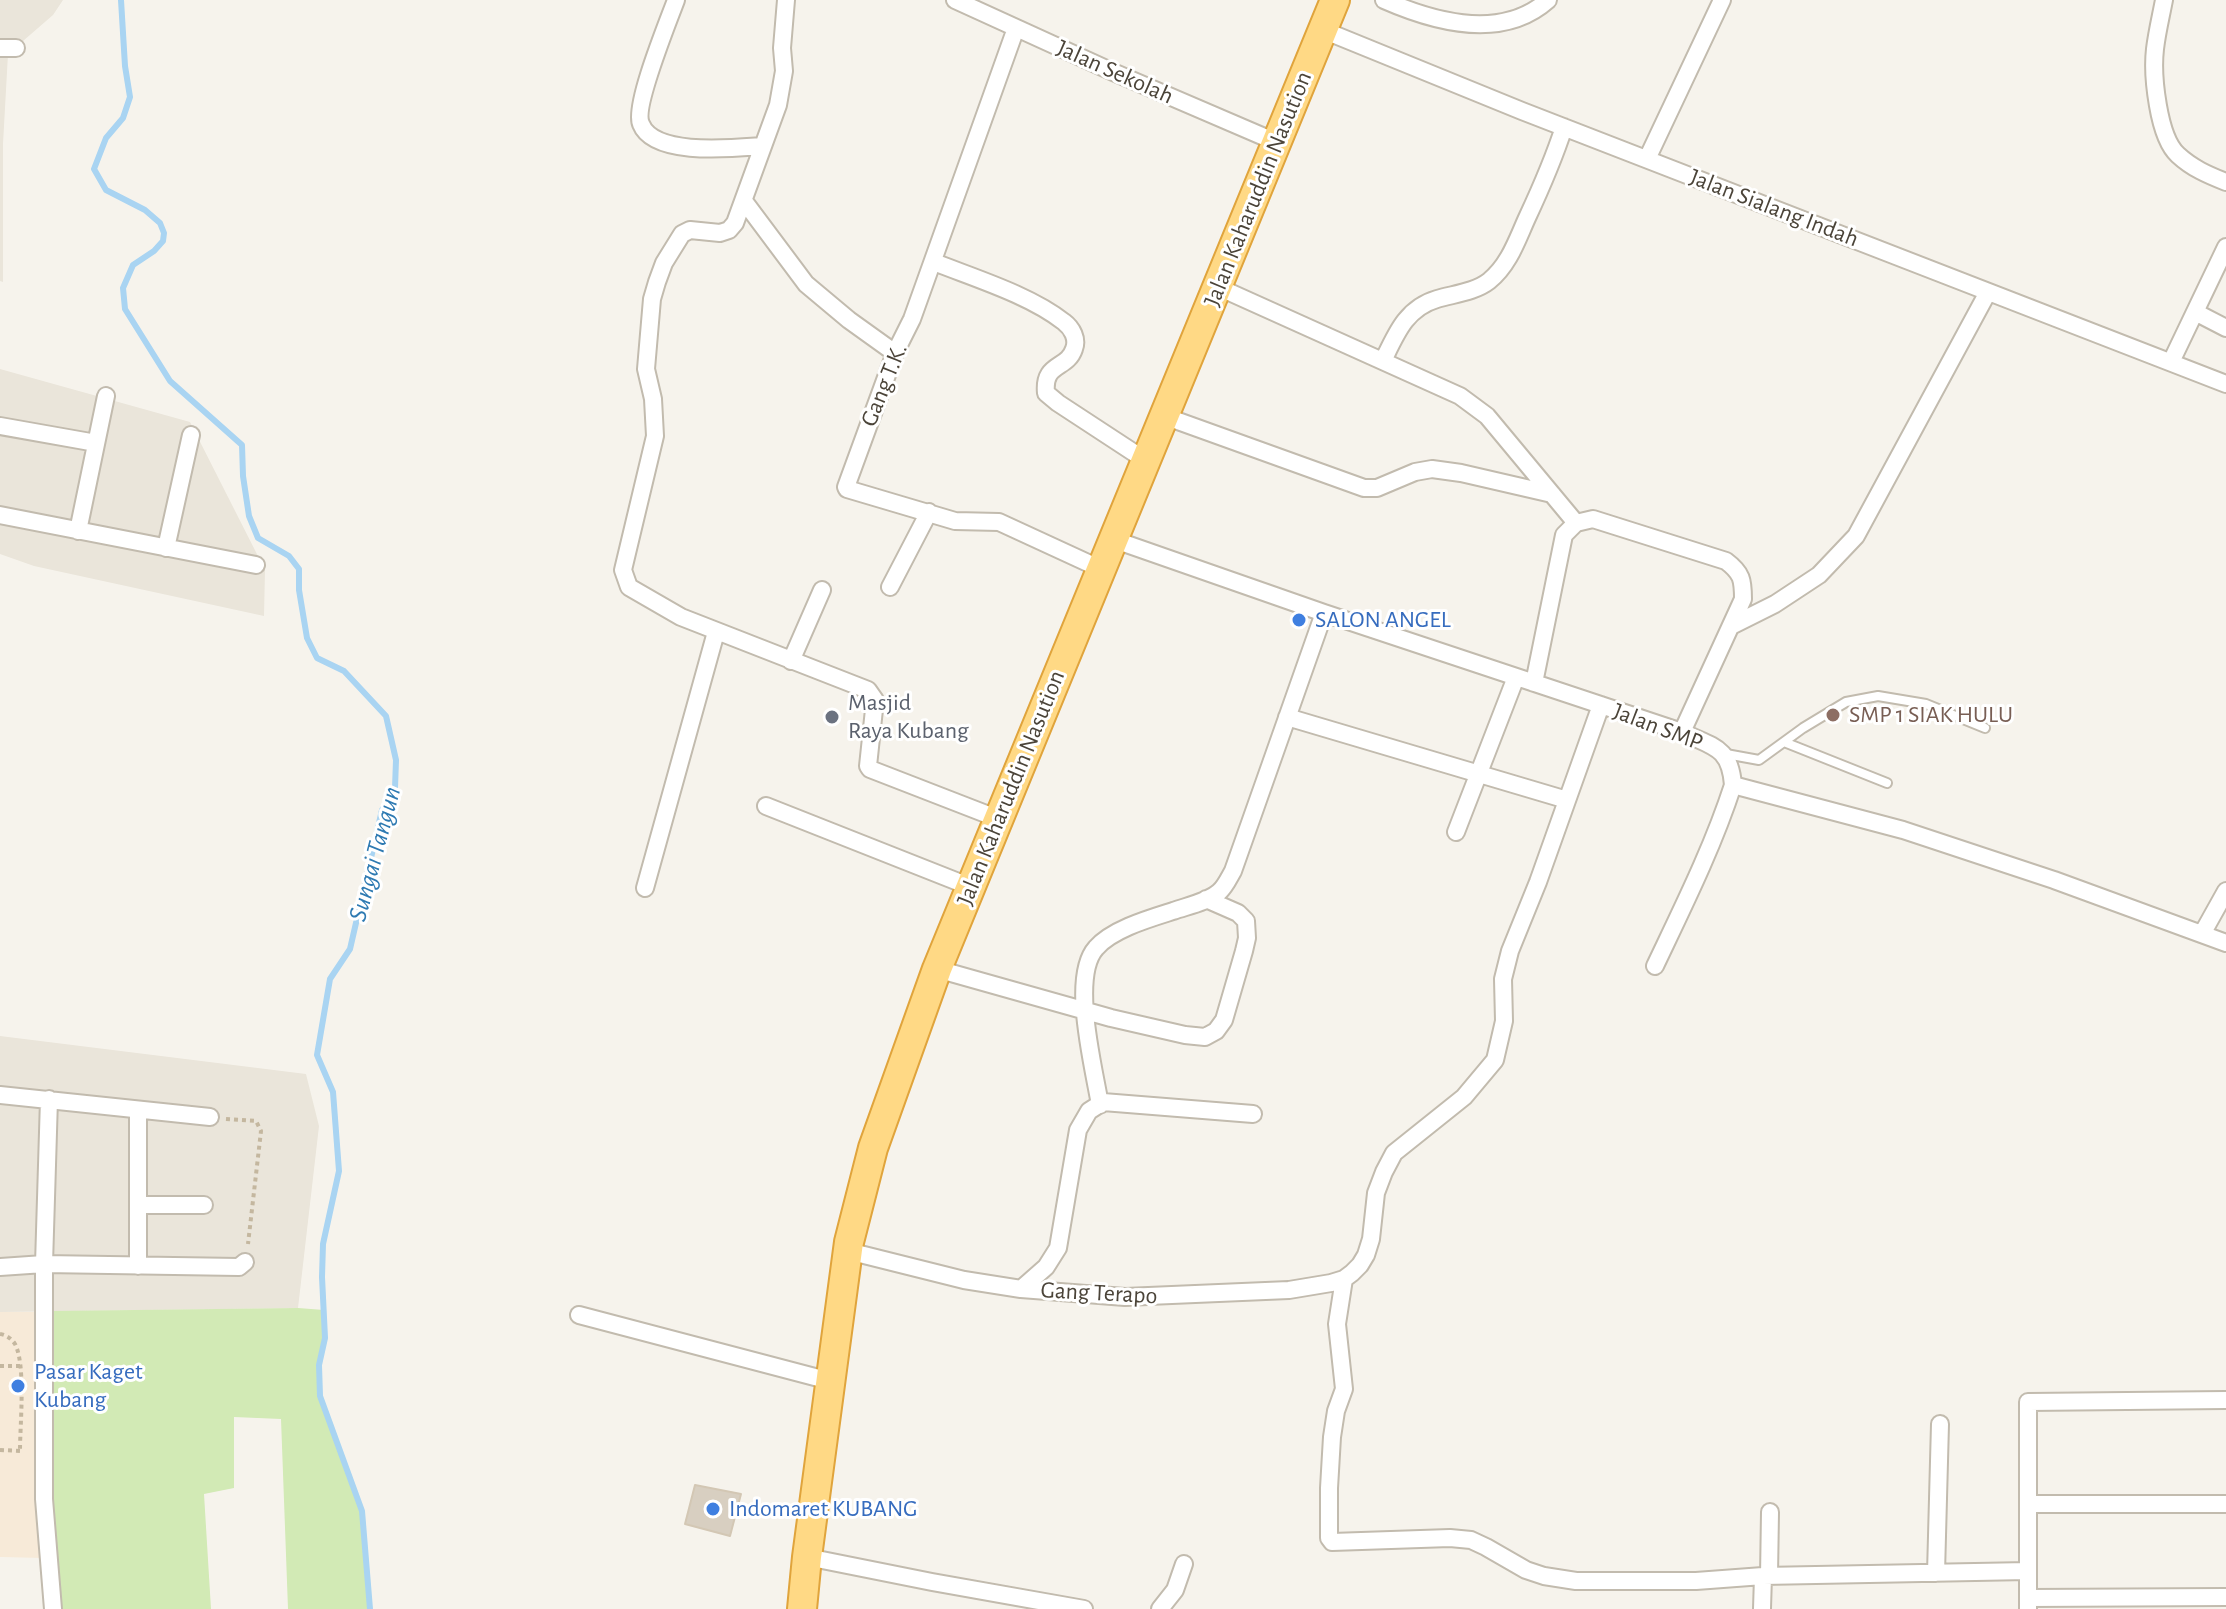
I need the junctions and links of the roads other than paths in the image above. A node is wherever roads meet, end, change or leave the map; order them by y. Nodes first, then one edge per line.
1 (676, 0) edge
2 (786, 0) edge
3 (955, 0) edge
4 (1335, 0) edge
5 (1384, 0) edge
6 (1548, 0) edge
7 (1722, 0) edge
8 (2164, 0) edge
9 (989, 7) edge
10 (1016, 28) junction
11 (1323, 30) junction
12 (1564, 127) junction
13 (1276, 142) junction
14 (763, 146) junction
15 (1647, 159) junction
16 (2226, 182) edge
17 (744, 201) junction
18 (2226, 247) edge
19 (934, 262) junction
20 (1218, 287) junction
21 (1988, 292) junction
22 (2195, 312) junction
23 (2226, 328) edge
24 (895, 353) junction
25 (1383, 361) junction
26 (2171, 362) junction
27 (2226, 384) edge
28 (106, 396) dead end
29 (1164, 416) junction
30 (0, 426) edge
31 (191, 435) dead end
32 (96, 443) junction
33 (1145, 460) junction
34 (1552, 494) junction
35 (929, 512) junction
36 (0, 515) edge
37 (1576, 523) junction
38 (78, 531) junction
39 (1115, 540) junction
40 (166, 548) junction
41 (256, 565) dead end
42 (1101, 569) junction
43 (890, 587) dead end
44 (822, 590) dead end
45 (1324, 613) junction
46 (1731, 626) junction
47 (716, 632) junction
48 (791, 661) junction
49 (1516, 677) junction
50 (1534, 683) junction
51 (1601, 705) junction
52 (1287, 717) junction
53 (1985, 728) dead end
54 (1682, 732) junction
55 (1784, 742) junction
56 (1725, 754) junction
57 (1479, 774) junction
58 (1887, 783) dead end
59 (1733, 785) junction
60 (1567, 800) junction
61 (766, 806) dead end
62 (999, 819) junction
63 (1456, 832) dead end
64 (971, 887) junction
65 (645, 888) dead end
66 (2226, 891) edge
67 (1206, 899) junction
68 (2202, 934) junction
69 (2226, 943) edge
70 (1655, 966) dead end
71 (937, 969) junction
72 (1083, 1010) junction
73 (0, 1095) edge
74 (49, 1099) junction
75 (1100, 1105) junction
76 (138, 1111) junction
77 (1253, 1114) dead end
78 (210, 1117) road end
79 (139, 1205) junction
80 (204, 1205) dead end
81 (848, 1251) junction
82 (245, 1262) road end
83 (44, 1264) junction
84 (138, 1266) junction
85 (0, 1267) edge
86 (1348, 1276) junction
87 (1021, 1289) junction
88 (579, 1315) dead end
89 (830, 1381) junction
90 (2226, 1400) edge
91 (1940, 1424) dead end
92 (2028, 1504) junction
93 (2226, 1504) edge
94 (1770, 1512) dead end
95 (807, 1557) junction
96 (1184, 1564) dead end
97 (2028, 1571) junction
98 (1936, 1573) junction
99 (1766, 1576) junction
100 (2226, 1597) edge
101 (2028, 1604) edge
102 (53, 1609) edge
103 (802, 1609) edge
104 (1084, 1609) edge
105 (1160, 1609) edge
106 (1762, 1609) edge

1 - 14 street
2 - 14 street
3 - 9 street, Jalan Sekolah
4 - 11 highway, Jalan Kaharuddin Nasution
5 - 6 street
7 - 15 street
8 - 16 street
9 - 10 street, Jalan Sekolah
10 - 13 street, Jalan Sekolah
10 - 19 street, Gang T.K.
11 - 12 street, Jalan Sialang Indah
11 - 13 highway, Jalan Kaharuddin Nasution
12 - 15 street, Jalan Sialang Indah
12 - 25 street
13 - 20 highway, Jalan Kaharuddin Nasution
14 - 17 street
15 - 21 street, Jalan Sialang Indah
17 - 24 street
17 - 47 street
18 - 22 street
19 - 24 street, Gang T.K.
19 - 33 street
20 - 25 street
20 - 29 highway, Jalan Kaharuddin Nasution
21 - 26 street, Jalan Sialang Indah
21 - 46 street
22 - 23 street
22 - 26 street
24 - 35 street, Gang T.K.
25 - 34 street
26 - 27 street, Jalan Sialang Indah
28 - 32 street
29 - 33 highway, Jalan Kaharuddin Nasution
29 - 34 street
30 - 32 street
31 - 40 street
32 - 38 street
33 - 39 highway, Jalan Kaharuddin Nasution
34 - 37 street
35 - 42 street, Gang T.K.
35 - 43 street
36 - 38 street
37 - 46 street
37 - 50 street
38 - 40 street
39 - 42 highway, Jalan Kaharuddin Nasution
39 - 45 street, Jalan SMP
40 - 41 street
42 - 62 highway, Jalan Kaharuddin Nasution
44 - 48 street
45 - 49 street, Jalan SMP
45 - 52 street
46 - 54 street
47 - 48 street
47 - 65 street
48 - 62 street
49 - 50 street, Jalan SMP
49 - 57 street
50 - 51 street, Jalan SMP
51 - 54 street, Jalan SMP
51 - 60 street
52 - 57 street
52 - 67 street
53 - 55 lane
54 - 56 street, Jalan SMP
55 - 56 lane
55 - 58 lane
56 - 59 street, Jalan SMP
57 - 60 street
57 - 63 street
59 - 68 street
59 - 70 street
60 - 86 street
61 - 64 street
62 - 64 highway, Jalan Kaharuddin Nasution
64 - 71 highway, Jalan Kaharuddin Nasution
66 - 68 street
67 - 72 street
67 - 72 street
68 - 69 street
71 - 72 street
71 - 81 highway, Jalan Kaharuddin Nasution
72 - 75 street
73 - 74 street
74 - 76 street
74 - 83 street
75 - 77 street
75 - 87 street
76 - 78 street
76 - 79 street
79 - 80 street
79 - 84 street
81 - 87 street, Gang Terapo
81 - 89 highway, Jalan Kaharuddin Nasution
82 - 84 street
83 - 84 street
83 - 85 street
83 - 102 street
86 - 87 street, Gang Terapo
86 - 99 street
88 - 89 street
89 - 95 highway, Jalan Kaharuddin Nasution
90 - 92 street
91 - 98 street
92 - 93 street
92 - 97 street
94 - 99 street
95 - 103 highway, Jalan Kaharuddin Nasution
95 - 104 street
96 - 105 street
97 - 98 street
97 - 101 street
98 - 99 street
99 - 106 street
100 - 101 street

